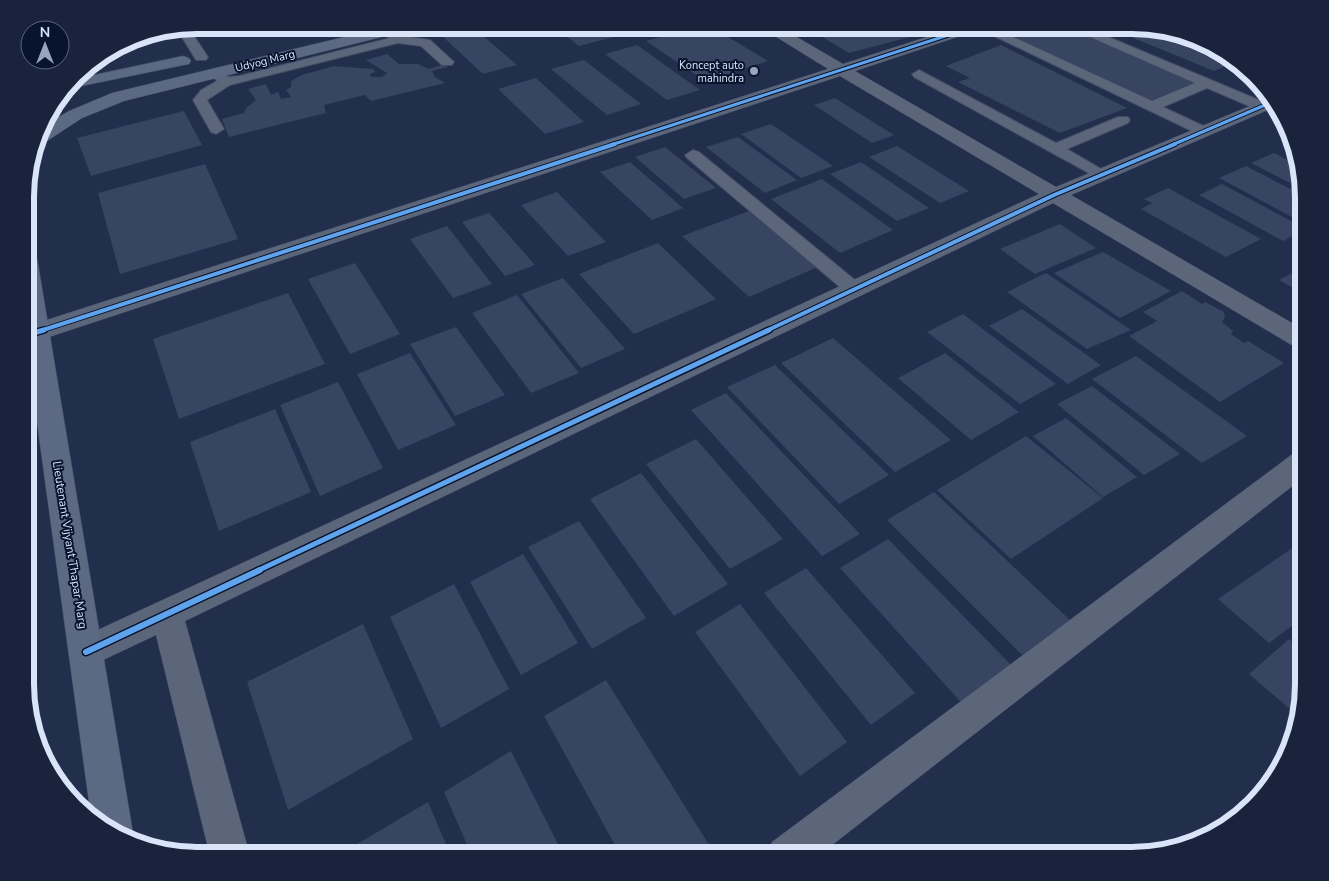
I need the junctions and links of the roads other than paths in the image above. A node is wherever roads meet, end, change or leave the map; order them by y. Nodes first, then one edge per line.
1 (187, 34) edge
2 (781, 34) edge
3 (946, 34) edge
4 (988, 34) edge
5 (1090, 34) edge
6 (1112, 34) edge
7 (395, 35) joint
8 (219, 53) dead end
9 (201, 57) junction
10 (446, 62) dead end
11 (843, 69) junction
12 (919, 74) dead end
13 (121, 76) junction
14 (222, 77) junction
15 (84, 78) edge
16 (79, 83) edge
17 (1207, 83) junction
18 (1264, 100) edge
19 (1264, 101) edge
20 (1266, 103) edge
21 (1151, 107) junction
22 (1123, 120) dead end
23 (216, 129) dead end
24 (48, 131) edge
25 (1203, 131) junction
26 (1056, 148) junction
27 (693, 155) dead end
28 (1102, 174) junction
29 (1054, 195) junction
30 (854, 289) junction
31 (34, 307) edge
32 (38, 332) junction
33 (1295, 336) edge
34 (1295, 468) edge
35 (167, 614) junction
36 (86, 652) junction
37 (112, 823) edge
38 (228, 847) edge
39 (798, 847) edge

1 - 9 lane
2 - 11 street
3 - 11 street
4 - 21 lane
5 - 17 lane
6 - 18 lane
7 - 10 lane
7 - 14 street, Udyog Marg
8 - 9 street, Udyog Marg
9 - 13 street, Udyog Marg
11 - 29 street
11 - 32 street
12 - 26 lane
13 - 15 street
13 - 16 street, Udyog Marg
14 - 23 lane
14 - 24 street, Udyog Marg
17 - 19 lane
17 - 21 lane
20 - 25 street
21 - 25 lane
22 - 26 lane
25 - 28 street
26 - 28 lane
27 - 30 lane
28 - 29 street
29 - 30 street
29 - 33 street
30 - 35 street
31 - 32 street, Lieutenant Vijyant Thapar Marg
32 - 36 street, Lieutenant Vijyant Thapar Marg
34 - 39 street
35 - 36 street
35 - 38 street
36 - 37 street, Lieutenant Vijyant Thapar Marg

